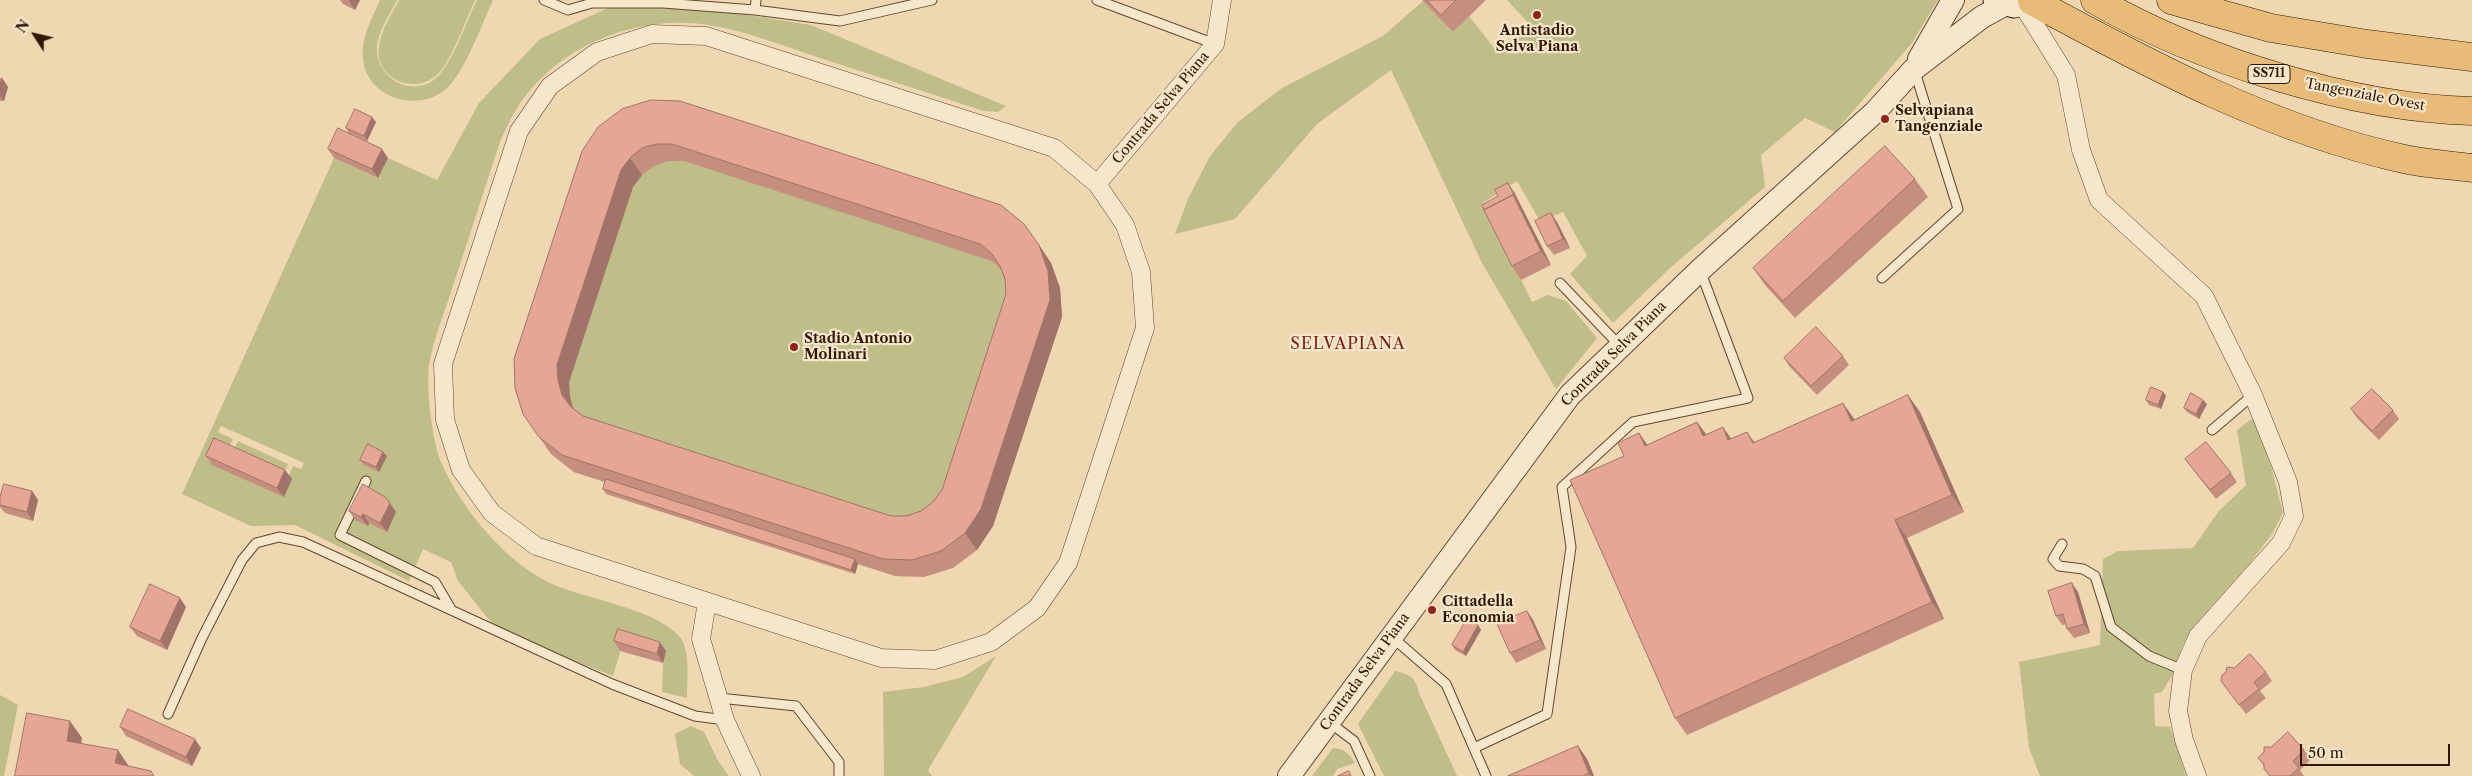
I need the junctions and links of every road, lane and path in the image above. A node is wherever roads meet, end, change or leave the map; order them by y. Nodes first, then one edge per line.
1 (544, 0) edge
2 (756, 0) edge
3 (932, 0) edge
4 (1097, 0) edge
5 (1222, 0) edge
6 (1953, 0) edge
7 (2095, 0) edge
8 (2171, 0) edge
9 (2018, 2) edge
10 (755, 10) junction
11 (1215, 44) junction
12 (2472, 57) edge
13 (1914, 69) junction
14 (2464, 111) edge
15 (2472, 168) edge
16 (1097, 184) junction
17 (1700, 270) junction
18 (1882, 278) dead end
19 (1560, 284) dead end
20 (1620, 346) junction
21 (2253, 395) junction
22 (2212, 430) dead end
23 (366, 481) dead end
24 (2062, 544) dead end
25 (707, 602) junction
26 (451, 609) junction
27 (1391, 637) junction
28 (2183, 670) junction
29 (719, 698) junction
30 (168, 714) dead end
31 (725, 720) junction
32 (1328, 722) junction
33 (1474, 748) junction
34 (751, 776) edge
35 (839, 776) edge
36 (1289, 776) edge
37 (1370, 776) edge
38 (1486, 776) edge
39 (2196, 776) edge

1 - 10 lane
2 - 10 lane
3 - 10 lane
4 - 11 lane
5 - 11 street, Contrada Selva Piana
6 - 13 street
7 - 14 main road, Tangenziale Ovest / SS711
8 - 12 main road
9 - 13 street
9 - 15 main road
9 - 21 street
11 - 16 street, Contrada Selva Piana
13 - 17 street, Contrada Selva Piana
13 - 18 lane
16 - 25 street
16 - 25 street
17 - 20 street, Contrada Selva Piana
17 - 33 lane
19 - 20 lane
20 - 27 street, Contrada Selva Piana
21 - 22 lane
21 - 28 street
23 - 26 lane
24 - 28 lane
25 - 29 street
26 - 30 lane
26 - 31 lane
27 - 32 street, Contrada Selva Piana
27 - 33 lane
28 - 39 street
29 - 31 street
29 - 35 lane
31 - 34 street
32 - 36 street, Contrada Selva Piana
32 - 37 lane
33 - 38 lane

